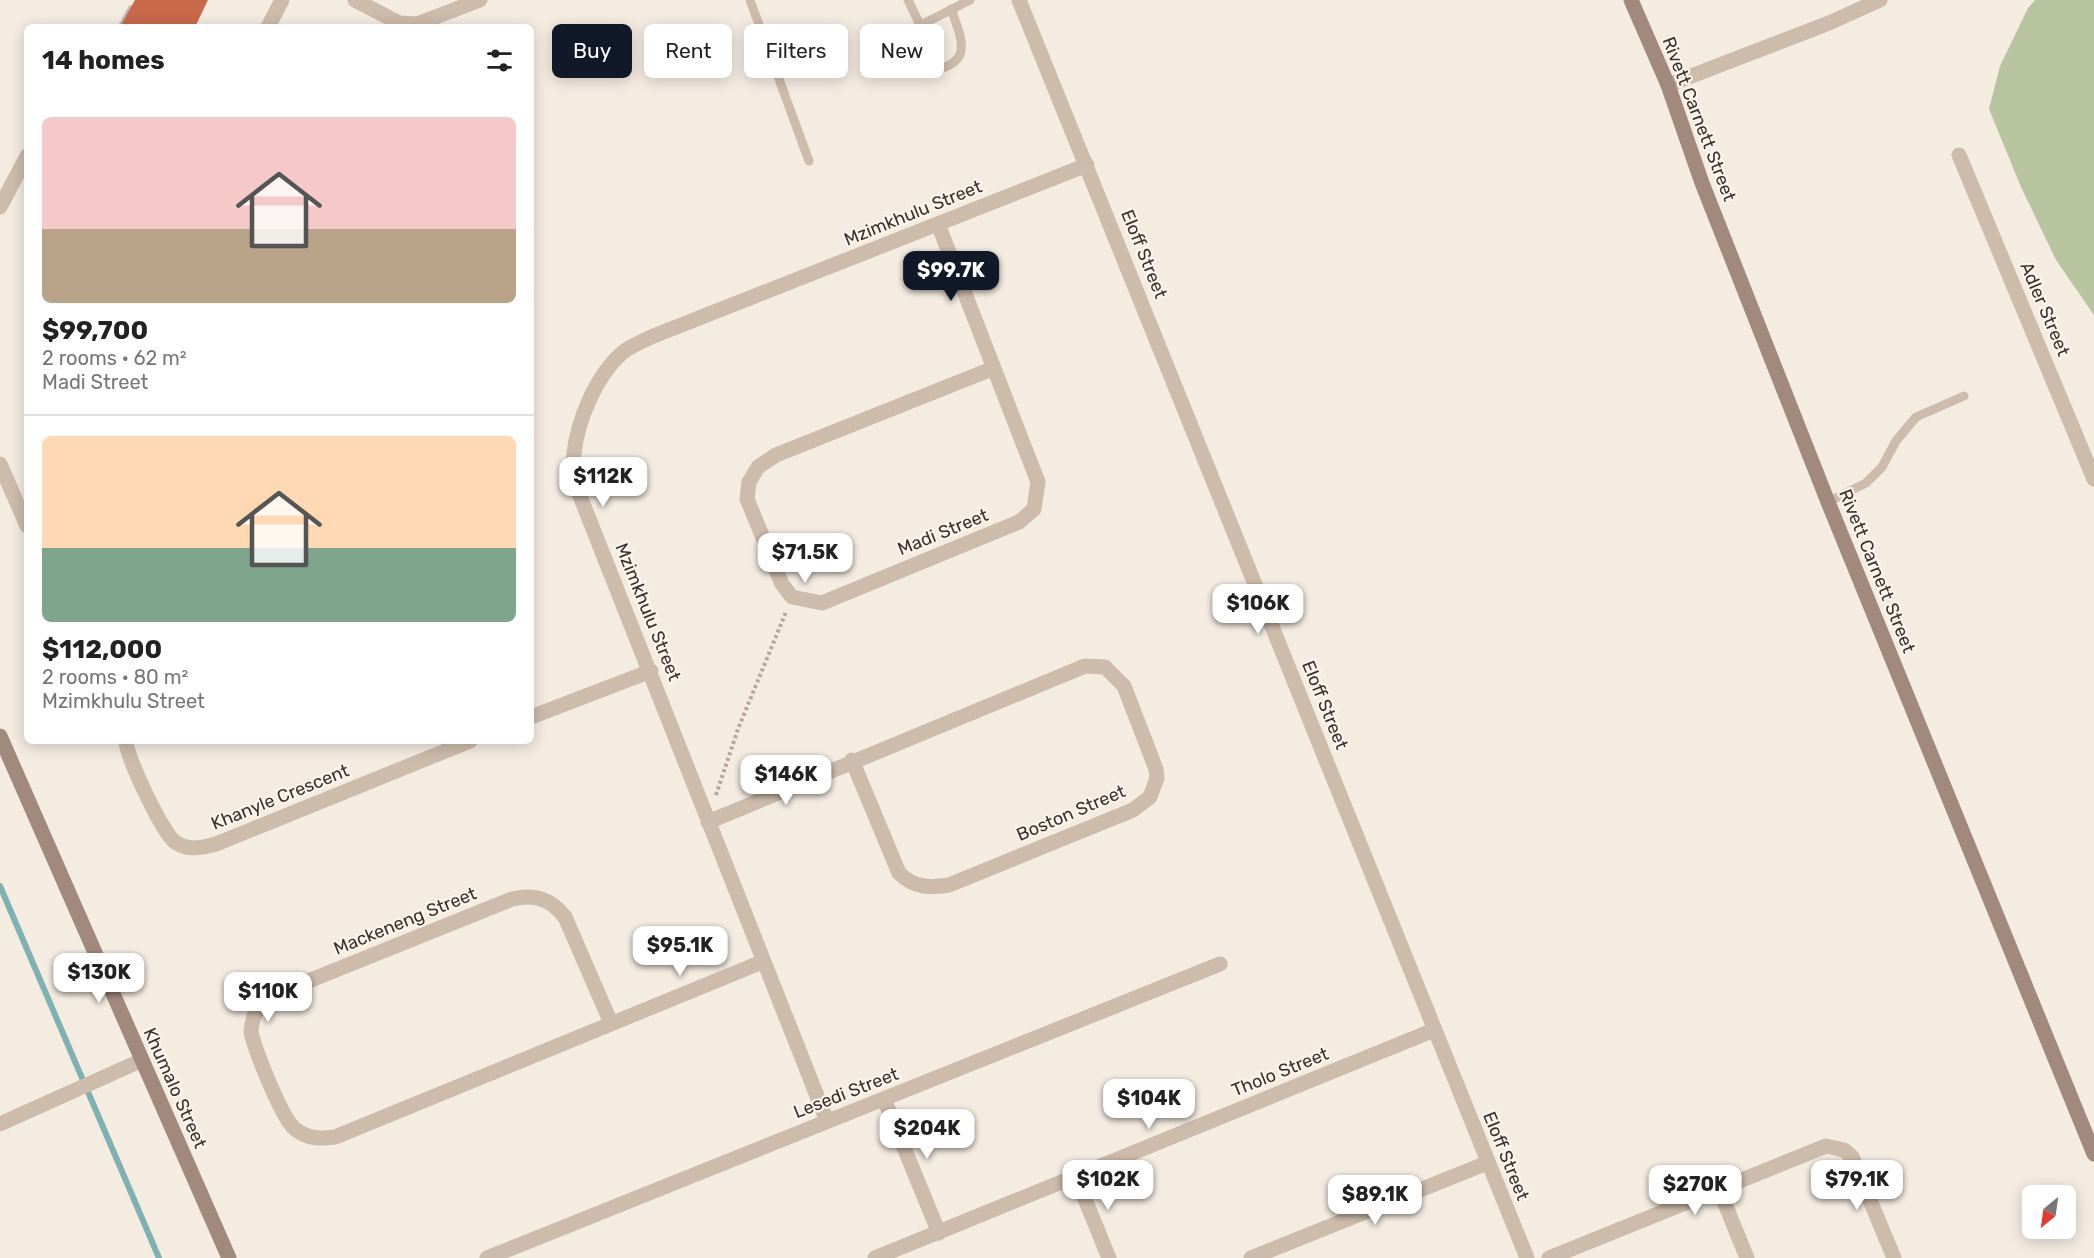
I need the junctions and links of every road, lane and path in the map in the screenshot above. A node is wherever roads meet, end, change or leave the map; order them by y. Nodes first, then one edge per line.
1 (282, 0) edge
2 (355, 0) edge
3 (480, 0) edge
4 (750, 0) edge
5 (908, 0) edge
6 (1019, 0) edge
7 (1630, 0) edge
8 (1880, 0) edge
9 (966, 1) edge
10 (951, 9) junction
11 (270, 24) edge
12 (919, 24) edge
13 (924, 24) edge
14 (944, 68) edge
15 (1668, 86) junction
16 (1959, 155) dead end
17 (809, 161) dead end
18 (24, 162) edge
19 (1087, 165) junction
20 (0, 207) edge
21 (938, 224) junction
22 (994, 369) junction
23 (1964, 396) dead end
24 (0, 464) edge
25 (2094, 478) edge
26 (1828, 502) junction
27 (24, 519) edge
28 (792, 597) junction
29 (651, 671) junction
30 (534, 716) edge
31 (0, 736) edge
32 (127, 744) edge
33 (463, 744) edge
34 (852, 760) junction
35 (708, 822) junction
36 (762, 962) junction
37 (1220, 964) dead end
38 (611, 1023) junction
39 (1434, 1030) junction
40 (140, 1060) junction
41 (884, 1099) junction
42 (826, 1121) junction
43 (0, 1124) edge
44 (2094, 1154) edge
45 (1487, 1164) junction
46 (1076, 1177) junction
47 (1719, 1189) junction
48 (939, 1233) junction
49 (229, 1258) edge
50 (487, 1258) edge
51 (875, 1258) edge
52 (1109, 1258) edge
53 (1251, 1258) edge
54 (1527, 1258) edge
55 (1549, 1258) edge
56 (1747, 1258) edge
57 (1894, 1258) edge

1 - 11 street
2 - 3 street
4 - 17 lane
5 - 12 lane
6 - 19 street, Eloff Street
7 - 15 main road, Rivett Carnett Street
8 - 15 street
9 - 10 lane
10 - 13 lane
10 - 14 lane
15 - 26 main road, Rivett Carnett Street
16 - 25 street, Adler Street
18 - 20 street
19 - 21 street, Mzimkhulu Street
19 - 39 street, Eloff Street
21 - 22 street, Madi Street
21 - 29 street, Mzimkhulu Street
22 - 28 street
22 - 28 street, Madi Street
23 - 26 lane
24 - 27 street
26 - 44 main road, Rivett Carnett Street
28 - 35 path
29 - 30 street
29 - 35 street, Mzimkhulu Street
31 - 40 main road, Khumalo Street
32 - 33 street, Khanyle Crescent
34 - 34 street, Boston Street
34 - 35 street, Boston Street
35 - 36 street, Mzimkhulu Street
36 - 38 street, Mackeneng Street
36 - 42 street, Mzimkhulu Street
37 - 41 street, Lesedi Street
38 - 38 street, Mackeneng Street
39 - 45 street, Eloff Street
39 - 46 street, Tholo Street
40 - 43 street
40 - 49 main road, Khumalo Street
41 - 42 street, Lesedi Street
41 - 48 street
42 - 50 street, Lesedi Street
45 - 53 street
45 - 54 street, Eloff Street
46 - 48 street, Tholo Street
46 - 52 street
47 - 55 street
47 - 56 street
47 - 57 street
48 - 51 street, Tholo Street

